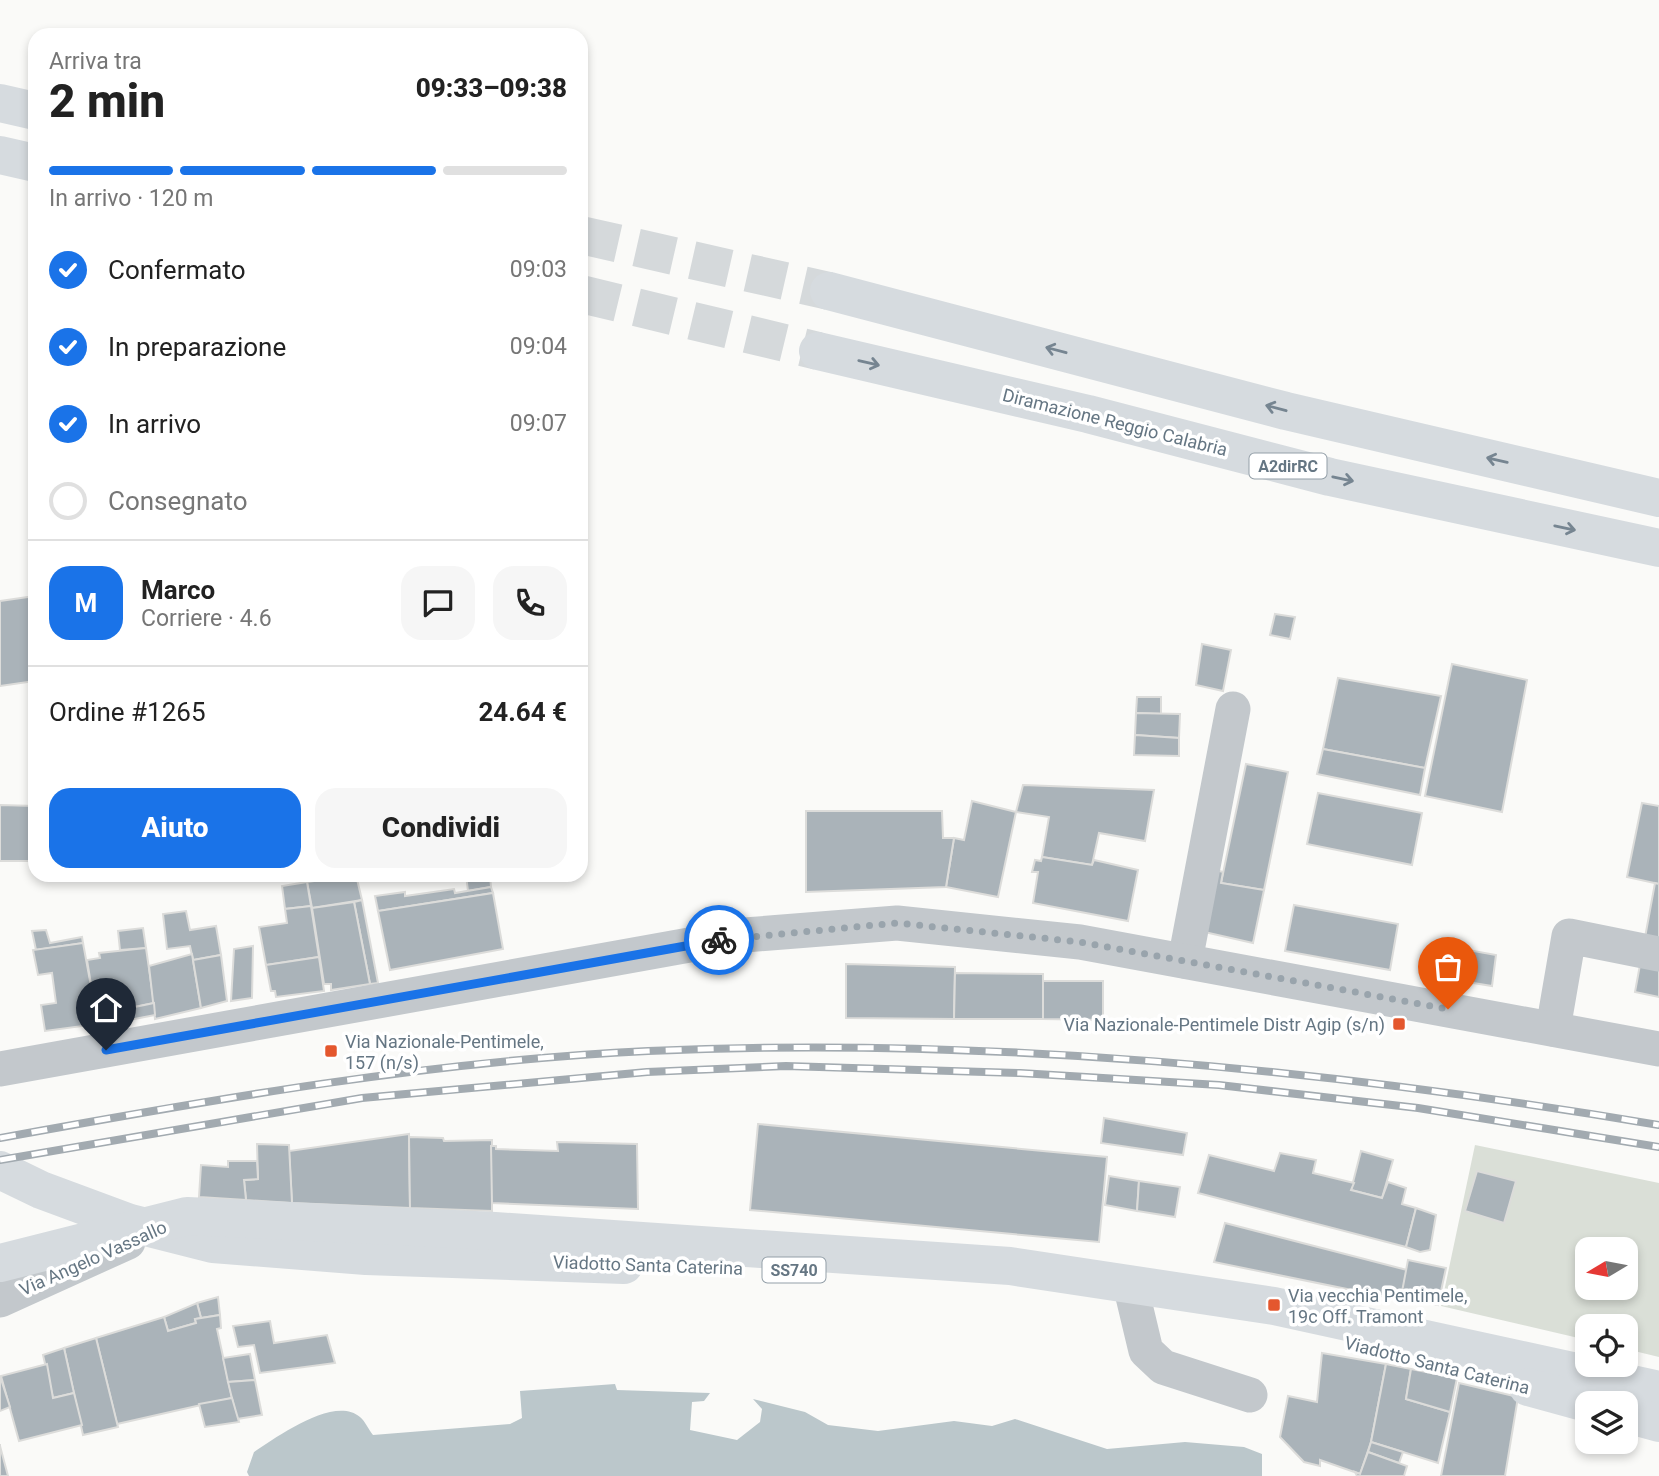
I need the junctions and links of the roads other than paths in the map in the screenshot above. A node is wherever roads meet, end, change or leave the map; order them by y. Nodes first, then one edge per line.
1 (0, 103) edge
2 (28, 109) edge
3 (0, 155) edge
4 (28, 161) edge
5 (830, 291) tunnel mouth
6 (818, 351) tunnel mouth
7 (1659, 498) edge
8 (1659, 548) edge
9 (1233, 709) dead end
10 (1659, 954) edge
11 (1185, 961) junction
12 (1553, 1029) junction
13 (1659, 1049) edge
14 (0, 1069) edge
15 (0, 1170) edge
16 (187, 1216) junction
17 (0, 1263) edge
18 (1130, 1284) junction
19 (0, 1300) edge
20 (1659, 1390) edge
21 (1250, 1395) dead end
22 (1575, 1400) edge
23 (1638, 1417) edge
24 (1659, 1423) edge

1 - 2 main road
3 - 4 main road
7 -> 5 main road
6 -> 8 main road, Diramazione Reggio Calabria / A2dirRC
9 - 11 street
10 - 12 street
11 - 12 street
11 - 14 street
12 - 13 street
15 - 22 main road, Viadotto Santa Caterina / SS740
16 - 17 main road
16 - 18 main road
16 - 19 street, Via Angelo Vassallo
18 - 20 main road
18 - 21 street
23 - 24 main road

